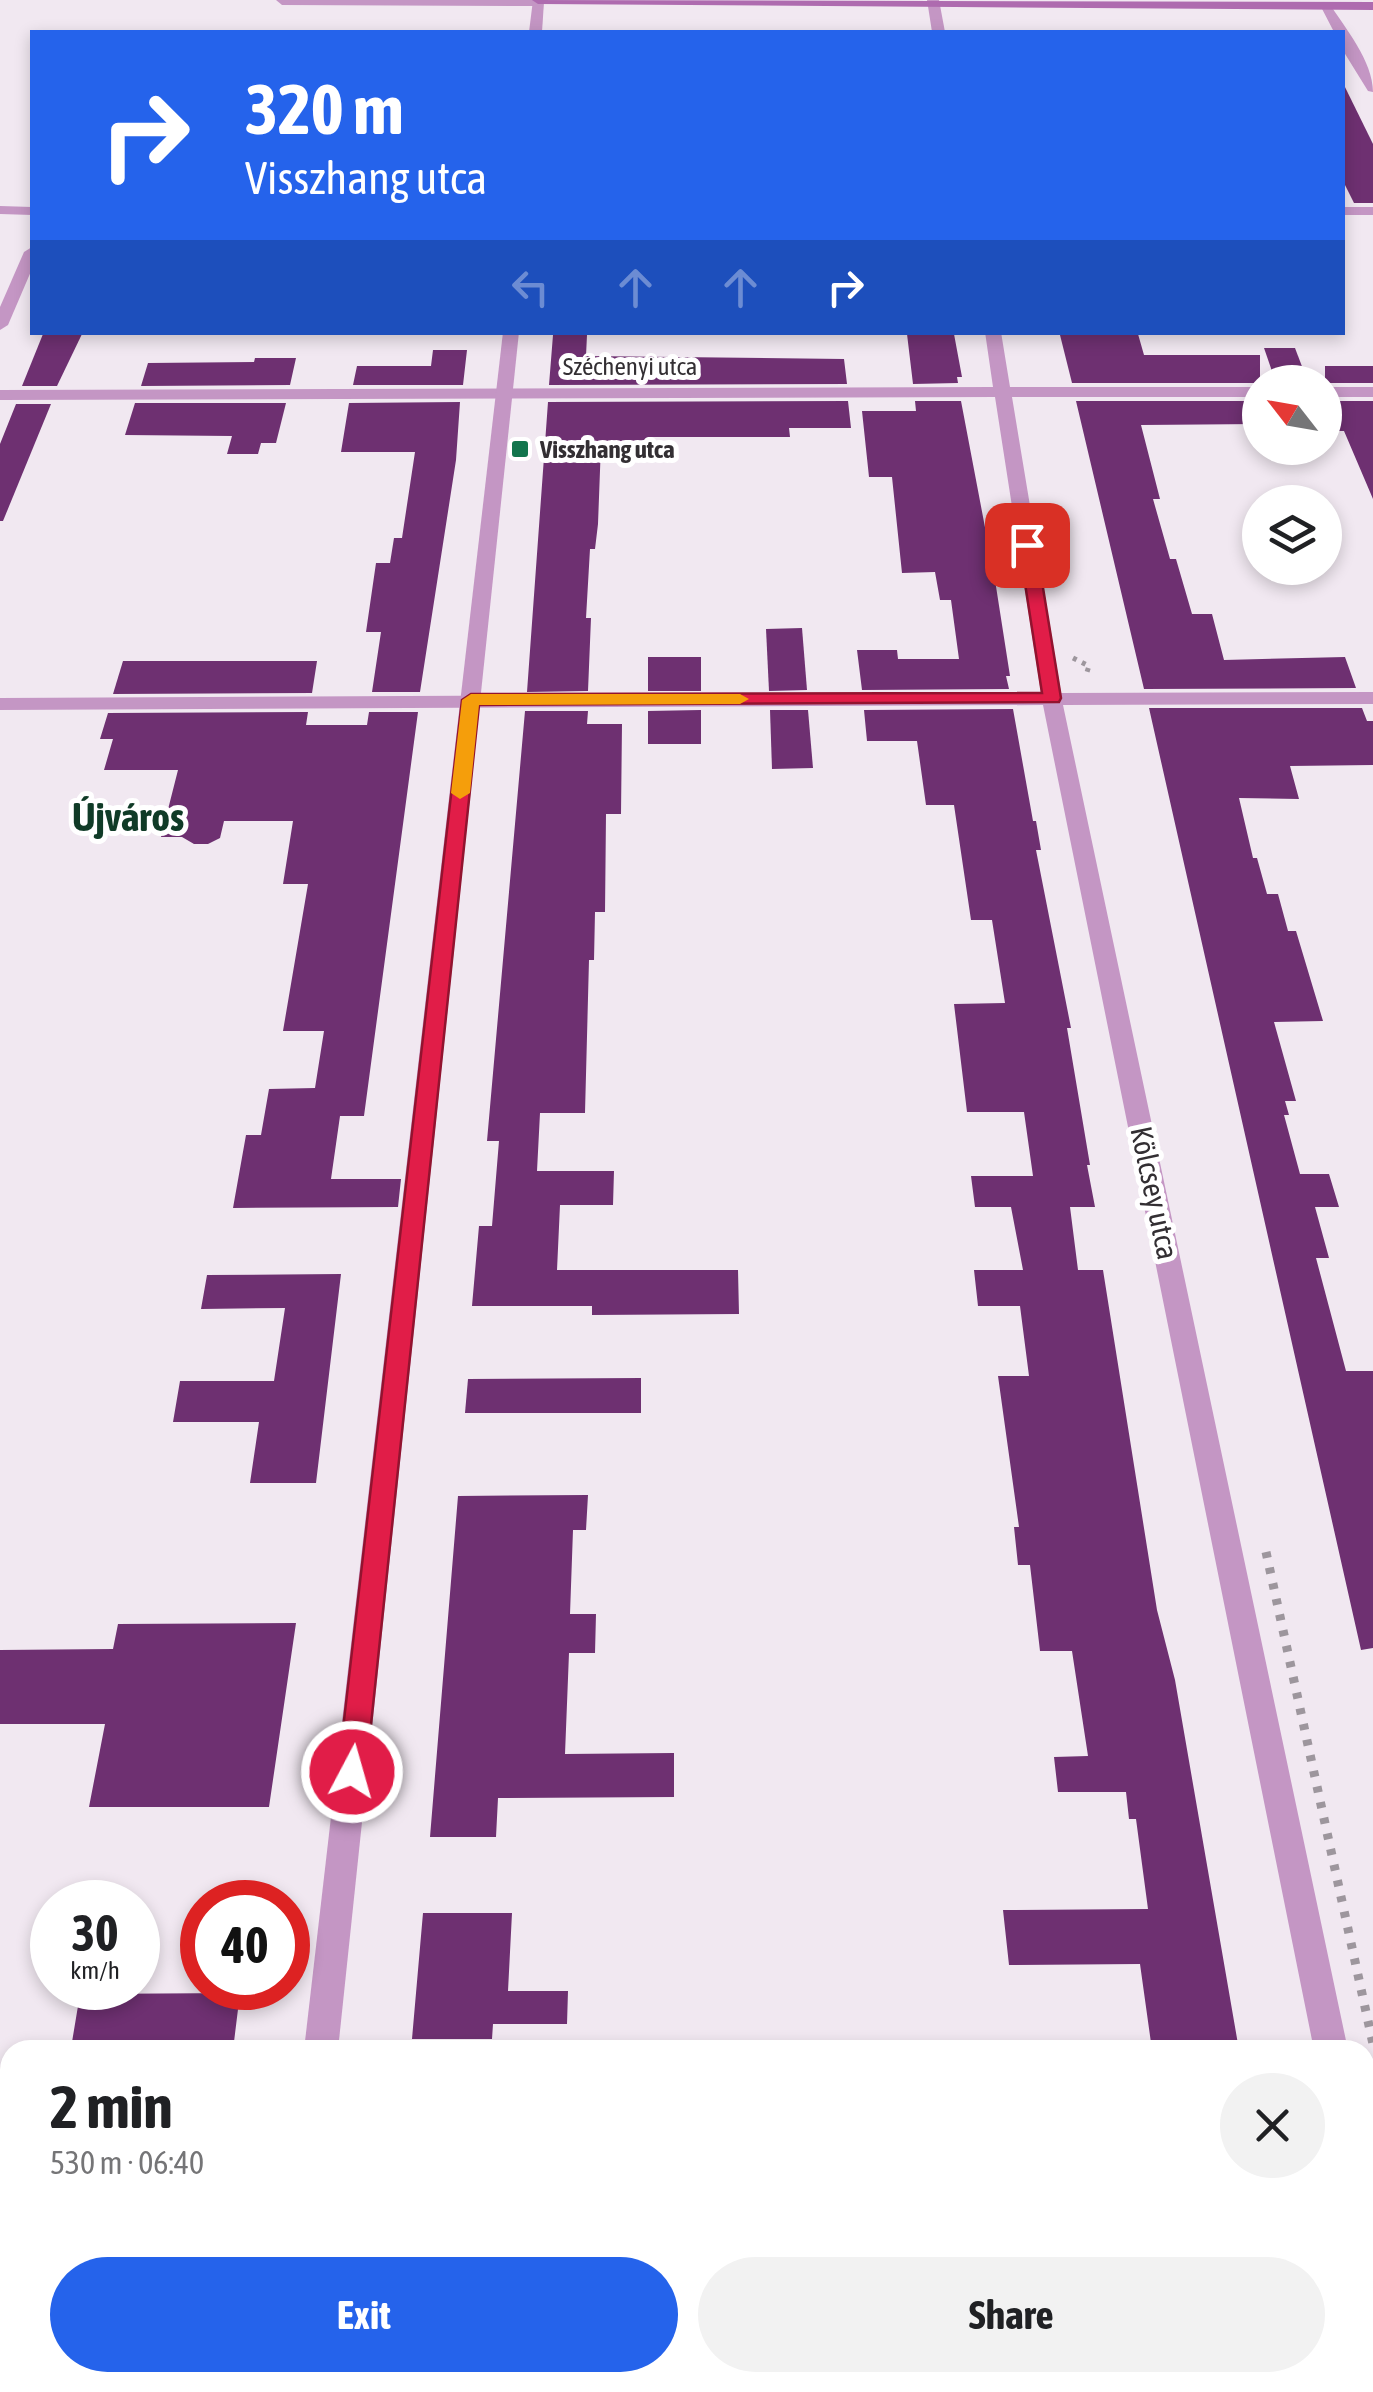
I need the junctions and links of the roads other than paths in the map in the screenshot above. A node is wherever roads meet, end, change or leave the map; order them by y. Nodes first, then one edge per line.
1 (282, 1) edge
2 (538, 1) edge
3 (934, 2) edge
4 (1223, 3) edge
5 (1324, 6) junction
6 (1373, 6) edge
7 (536, 30) edge
8 (939, 30) edge
9 (1338, 30) edge
10 (1345, 42) edge
11 (1373, 88) edge
12 (0, 210) edge
13 (30, 211) edge
14 (1345, 211) edge
15 (1373, 211) edge
16 (30, 257) edge
17 (0, 326) edge
18 (511, 335) edge
19 (992, 335) edge
20 (505, 390) junction
21 (1002, 392) junction
22 (1242, 392) edge
23 (1342, 392) edge
24 (1373, 392) edge
25 (0, 395) edge
26 (1052, 698) junction
27 (1373, 698) edge
28 (471, 700) junction
29 (0, 704) edge
30 (322, 2040) edge
31 (1330, 2040) edge

1 - 2 street
2 - 3 main road
2 - 7 street
3 - 4 main road
3 - 8 street
4 - 5 main road
5 - 6 main road
5 - 9 street
10 - 11 street
12 - 13 street
14 - 15 street
16 - 17 street
18 - 20 street
19 - 21 street, Kölcsey utca
20 - 21 street, Széchenyi utca
20 - 25 street, Széchenyi utca
20 - 28 street
21 - 22 street, Széchenyi utca
21 - 26 street, Kölcsey utca
23 - 24 street
26 - 27 street
26 - 28 street
26 - 31 street, Kölcsey utca
28 - 29 street
28 - 30 street

